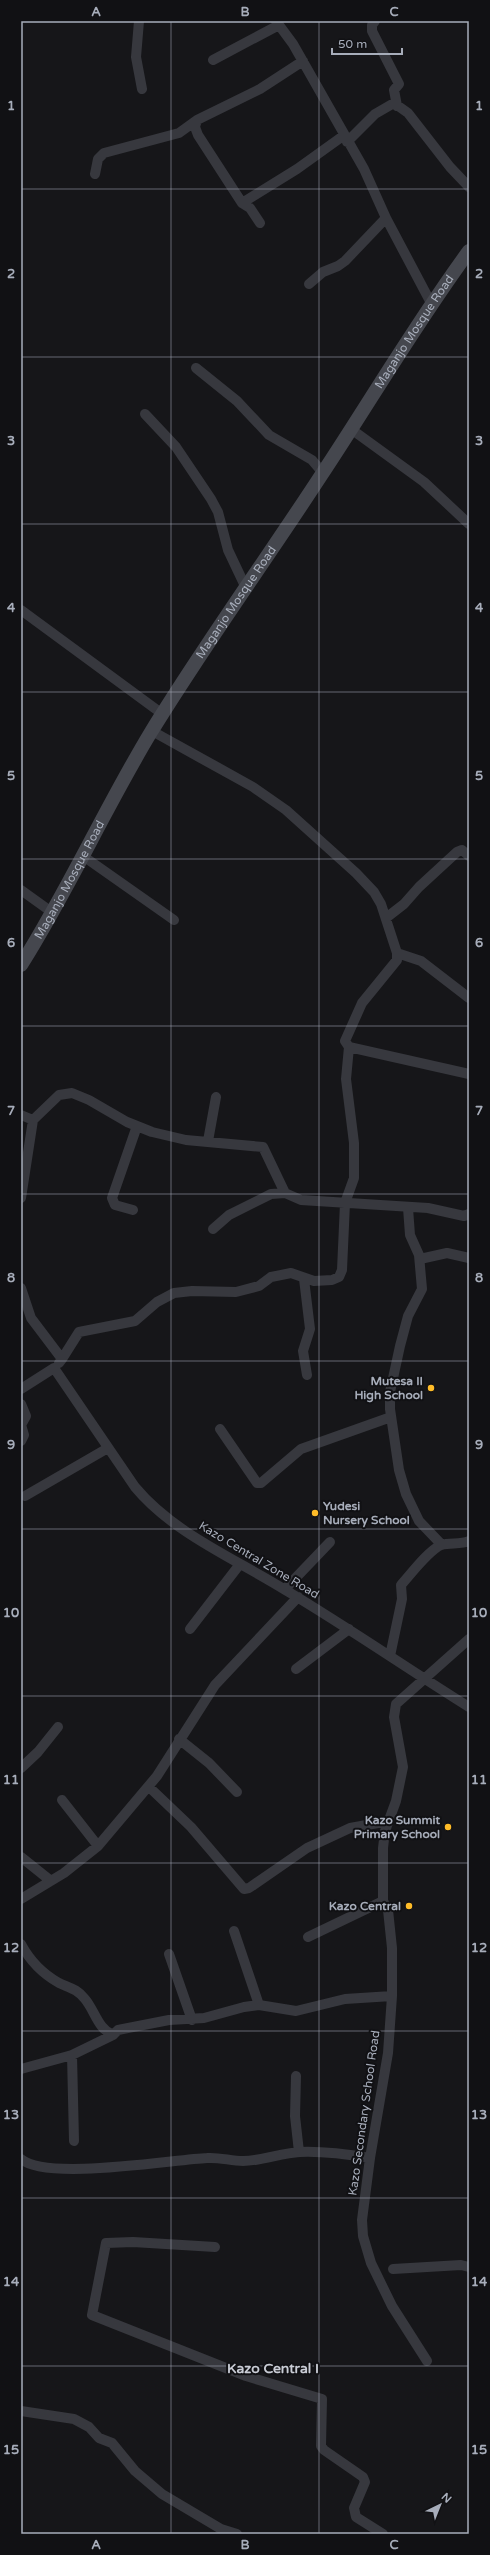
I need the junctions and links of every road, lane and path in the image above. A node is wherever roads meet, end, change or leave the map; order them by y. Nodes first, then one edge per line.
1 (139, 21) edge
2 (375, 21) edge
3 (278, 23) edge
4 (213, 60) dead end
5 (303, 61) junction
6 (142, 90) dead end
7 (397, 106) junction
8 (197, 120) junction
9 (345, 139) junction
10 (95, 174) dead end
11 (469, 187) edge
12 (242, 203) junction
13 (386, 218) junction
14 (260, 223) dead end
15 (469, 251) edge
16 (309, 284) dead end
17 (431, 303) junction
18 (196, 368) dead end
19 (146, 414) dead end
20 (351, 429) junction
21 (323, 472) junction
22 (469, 524) edge
23 (246, 588) junction
24 (21, 610) edge
25 (157, 710) dead end
26 (152, 731) junction
27 (83, 856) junction
28 (469, 856) edge
29 (21, 890) edge
30 (54, 913) junction
31 (386, 918) junction
32 (174, 920) dead end
33 (397, 953) junction
34 (21, 965) edge
35 (469, 998) edge
36 (349, 1047) junction
37 (469, 1074) edge
38 (216, 1097) dead end
39 (21, 1114) edge
40 (33, 1120) junction
41 (137, 1126) junction
42 (208, 1141) junction
43 (285, 1192) junction
44 (21, 1198) edge
45 (345, 1203) junction
46 (408, 1208) junction
47 (133, 1210) dead end
48 (469, 1214) edge
49 (213, 1229) dead end
50 (469, 1258) edge
51 (420, 1259) junction
52 (304, 1278) junction
53 (21, 1288) edge
54 (62, 1359) junction
55 (54, 1368) junction
56 (307, 1375) dead end
57 (21, 1389) edge
58 (21, 1404) edge
59 (391, 1417) junction
60 (220, 1430) dead end
61 (21, 1441) edge
62 (108, 1448) junction
63 (25, 1496) dead end
64 (469, 1541) edge
65 (330, 1542) dead end
66 (442, 1545) junction
67 (240, 1564) junction
68 (285, 1589) junction
69 (298, 1597) junction
70 (190, 1629) dead end
71 (349, 1629) junction
72 (469, 1639) edge
73 (390, 1656) junction
74 (296, 1669) dead end
75 (425, 1680) junction
76 (469, 1707) edge
77 (58, 1727) dead end
78 (179, 1739) junction
79 (21, 1768) edge
80 (149, 1786) junction
81 (237, 1792) dead end
82 (62, 1800) dead end
83 (389, 1821) junction
84 (98, 1846) junction
85 (21, 1857) edge
86 (51, 1881) junction
87 (21, 1899) edge
88 (383, 1901) junction
89 (234, 1931) dead end
90 (308, 1937) dead end
91 (21, 1944) edge
92 (169, 1954) dead end
93 (392, 1996) junction
94 (259, 2005) junction
95 (192, 2020) junction
96 (113, 2034) junction
97 (72, 2055) junction
98 (21, 2069) edge
99 (296, 2076) dead end
100 (74, 2141) dead end
101 (299, 2152) junction
102 (370, 2158) junction
103 (21, 2159) edge
104 (215, 2247) dead end
105 (469, 2267) edge
106 (393, 2269) dead end
107 (426, 2361) dead end
108 (21, 2412) edge
109 (237, 2534) edge
110 (383, 2534) edge

1 - 6 street
2 - 7 street
3 - 4 street
3 - 5 street
5 - 8 street
5 - 9 street
7 - 9 street
7 - 11 street
8 - 10 street
8 - 12 street
9 - 12 street
9 - 13 street
12 - 14 street
13 - 16 street
13 - 17 street
15 - 17 street, Maganjo Mosque Road
17 - 20 street, Maganjo Mosque Road
18 - 21 street
19 - 23 street
20 - 21 street, Maganjo Mosque Road
20 - 22 street
21 - 23 street, Maganjo Mosque Road
23 - 26 street, Maganjo Mosque Road
24 - 25 street
26 - 27 street, Maganjo Mosque Road
26 - 31 street
27 - 30 street, Maganjo Mosque Road
27 - 32 street
28 - 31 street
29 - 30 street
30 - 34 street, Maganjo Mosque Road
31 - 33 street
33 - 35 street
33 - 36 street
36 - 37 street
36 - 45 street
38 - 42 street
39 - 40 street
40 - 41 street
40 - 44 street
41 - 42 street
41 - 47 street
42 - 43 street
43 - 45 street
43 - 49 street
45 - 46 street
45 - 52 street
46 - 48 street
46 - 51 street
50 - 51 street
51 - 59 street
52 - 54 street
52 - 56 street
53 - 54 street
54 - 55 street
55 - 57 street
55 - 62 street, Kazo Central Zone Road
58 - 61 street
59 - 60 street
59 - 66 street
62 - 63 street
62 - 67 street, Kazo Central Zone Road
64 - 66 street
65 - 68 street
66 - 73 street
67 - 68 street, Kazo Central Zone Road
67 - 70 street
68 - 69 street, Kazo Central Zone Road
69 - 71 street, Kazo Central Zone Road
69 - 78 street
71 - 73 street, Kazo Central Zone Road
71 - 74 street
72 - 75 street, Kazo Secondary School Road
73 - 75 street, Kazo Central Zone Road
75 - 76 street, Kazo Central Zone Road
75 - 83 street, Kazo Secondary School Road
77 - 79 street
78 - 80 street
78 - 81 street
80 - 83 street
80 - 84 street
82 - 84 street
83 - 88 street, Kazo Secondary School Road
84 - 86 street
85 - 86 street
86 - 87 street
88 - 90 street
88 - 93 street, Kazo Secondary School Road
89 - 94 street
91 - 96 street
92 - 95 street
93 - 94 street
93 - 102 street, Kazo Secondary School Road
94 - 95 street
95 - 96 street
96 - 97 street
97 - 98 street
97 - 100 street
99 - 101 street
101 - 102 street
101 - 103 street
102 - 107 street, Kazo Secondary School Road
104 - 110 street
105 - 106 street
108 - 109 street

